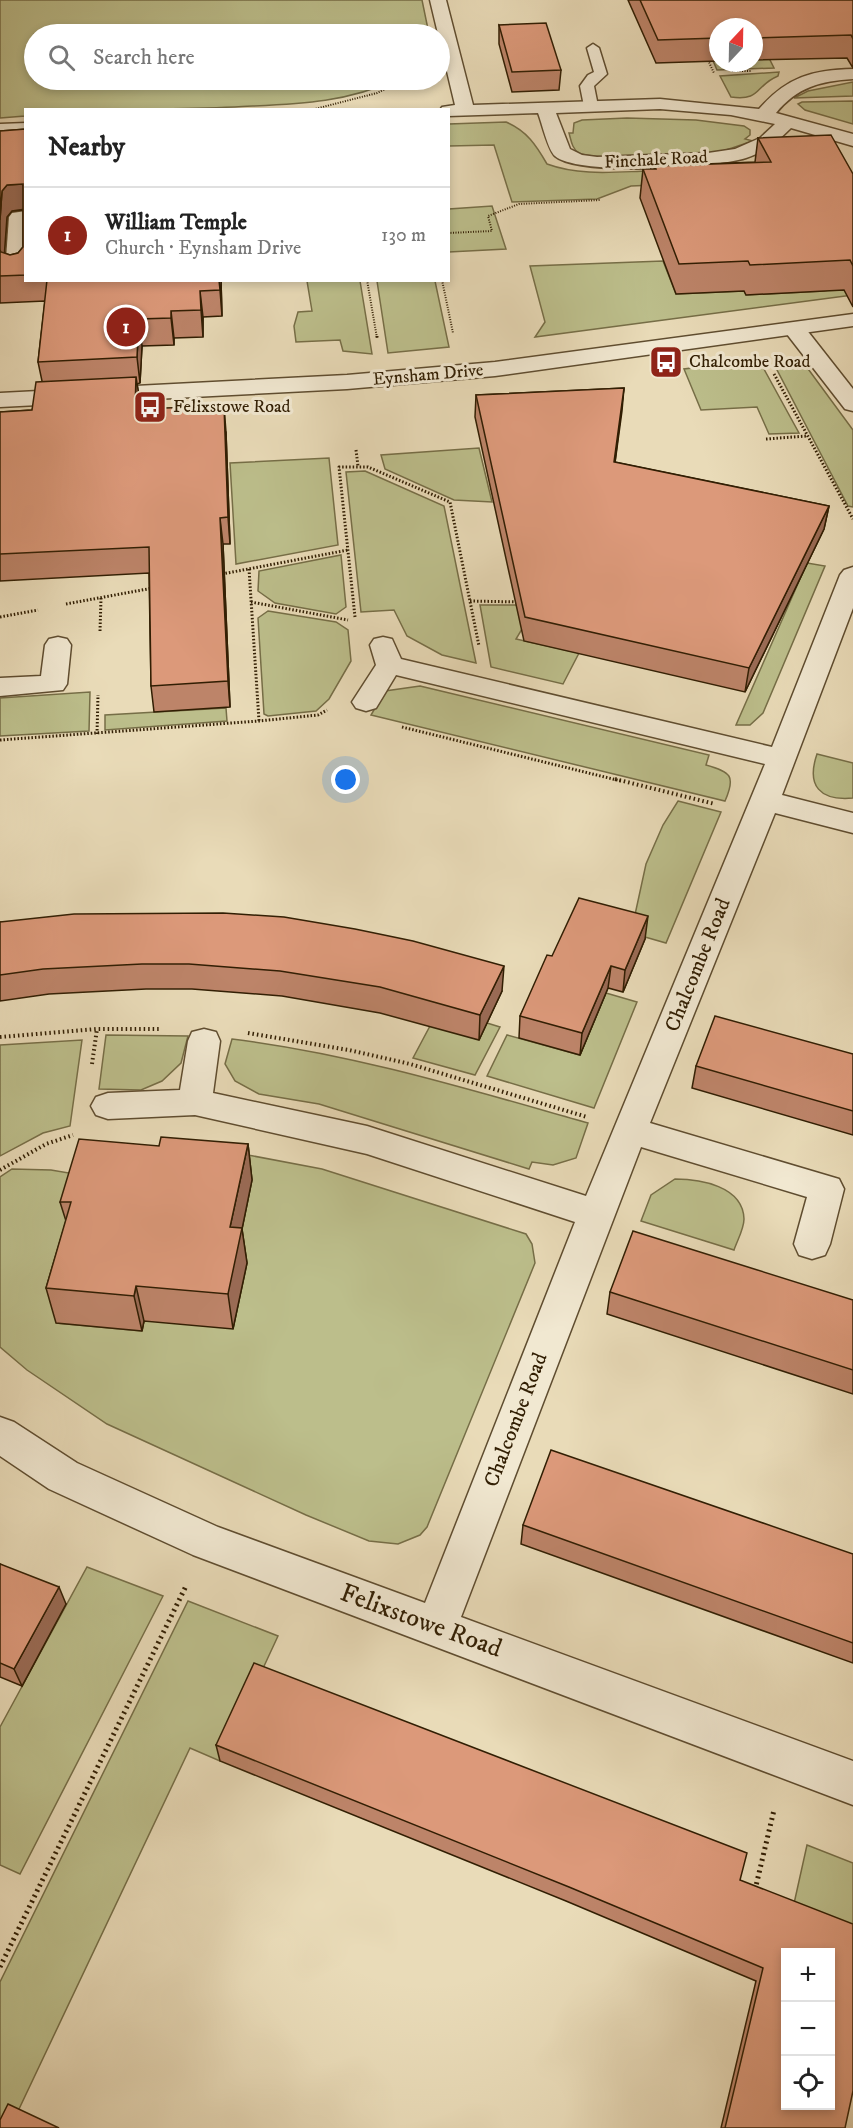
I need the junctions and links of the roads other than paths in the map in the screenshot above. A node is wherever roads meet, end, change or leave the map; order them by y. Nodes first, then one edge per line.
1 (438, 0) edge
2 (442, 24) edge
3 (593, 48) dead end
4 (450, 70) edge
5 (853, 74) edge
6 (591, 106) junction
7 (545, 107) junction
8 (457, 111) edge
9 (764, 115) junction
10 (788, 121) junction
11 (24, 129) edge
12 (0, 130) edge
13 (853, 140) edge
14 (24, 217) edge
15 (14, 277) edge
16 (853, 320) edge
17 (794, 329) junction
18 (0, 400) edge
19 (853, 404) edge
20 (853, 575) edge
21 (58, 645) dead end
22 (0, 687) edge
23 (366, 702) dead end
24 (782, 759) junction
25 (762, 808) junction
26 (853, 823) edge
27 (204, 1041) dead end
28 (195, 1102) junction
29 (108, 1106) dead end
30 (630, 1130) junction
31 (596, 1214) junction
32 (812, 1244) dead end
33 (0, 1434) edge
34 (436, 1627) junction
35 (853, 1783) edge

1 - 2 street
3 - 6 lane
4 - 8 street
5 - 9 street
6 - 7 street
6 - 9 street
7 - 8 street
7 - 10 street, Finchale Road
9 - 10 street
10 - 13 street
11 - 12 street
14 - 15 street
16 - 17 street, Eynsham Drive
17 - 18 street, Eynsham Drive
17 - 19 street
20 - 24 street, Chalcombe Road
21 - 22 street
23 - 24 street
24 - 25 street, Chalcombe Road
25 - 26 street
25 - 30 street, Chalcombe Road
27 - 28 street
28 - 29 street
28 - 31 street
30 - 31 street, Chalcombe Road
30 - 32 street
31 - 34 street, Chalcombe Road
33 - 34 street, Felixstowe Road
34 - 35 street, Felixstowe Road

